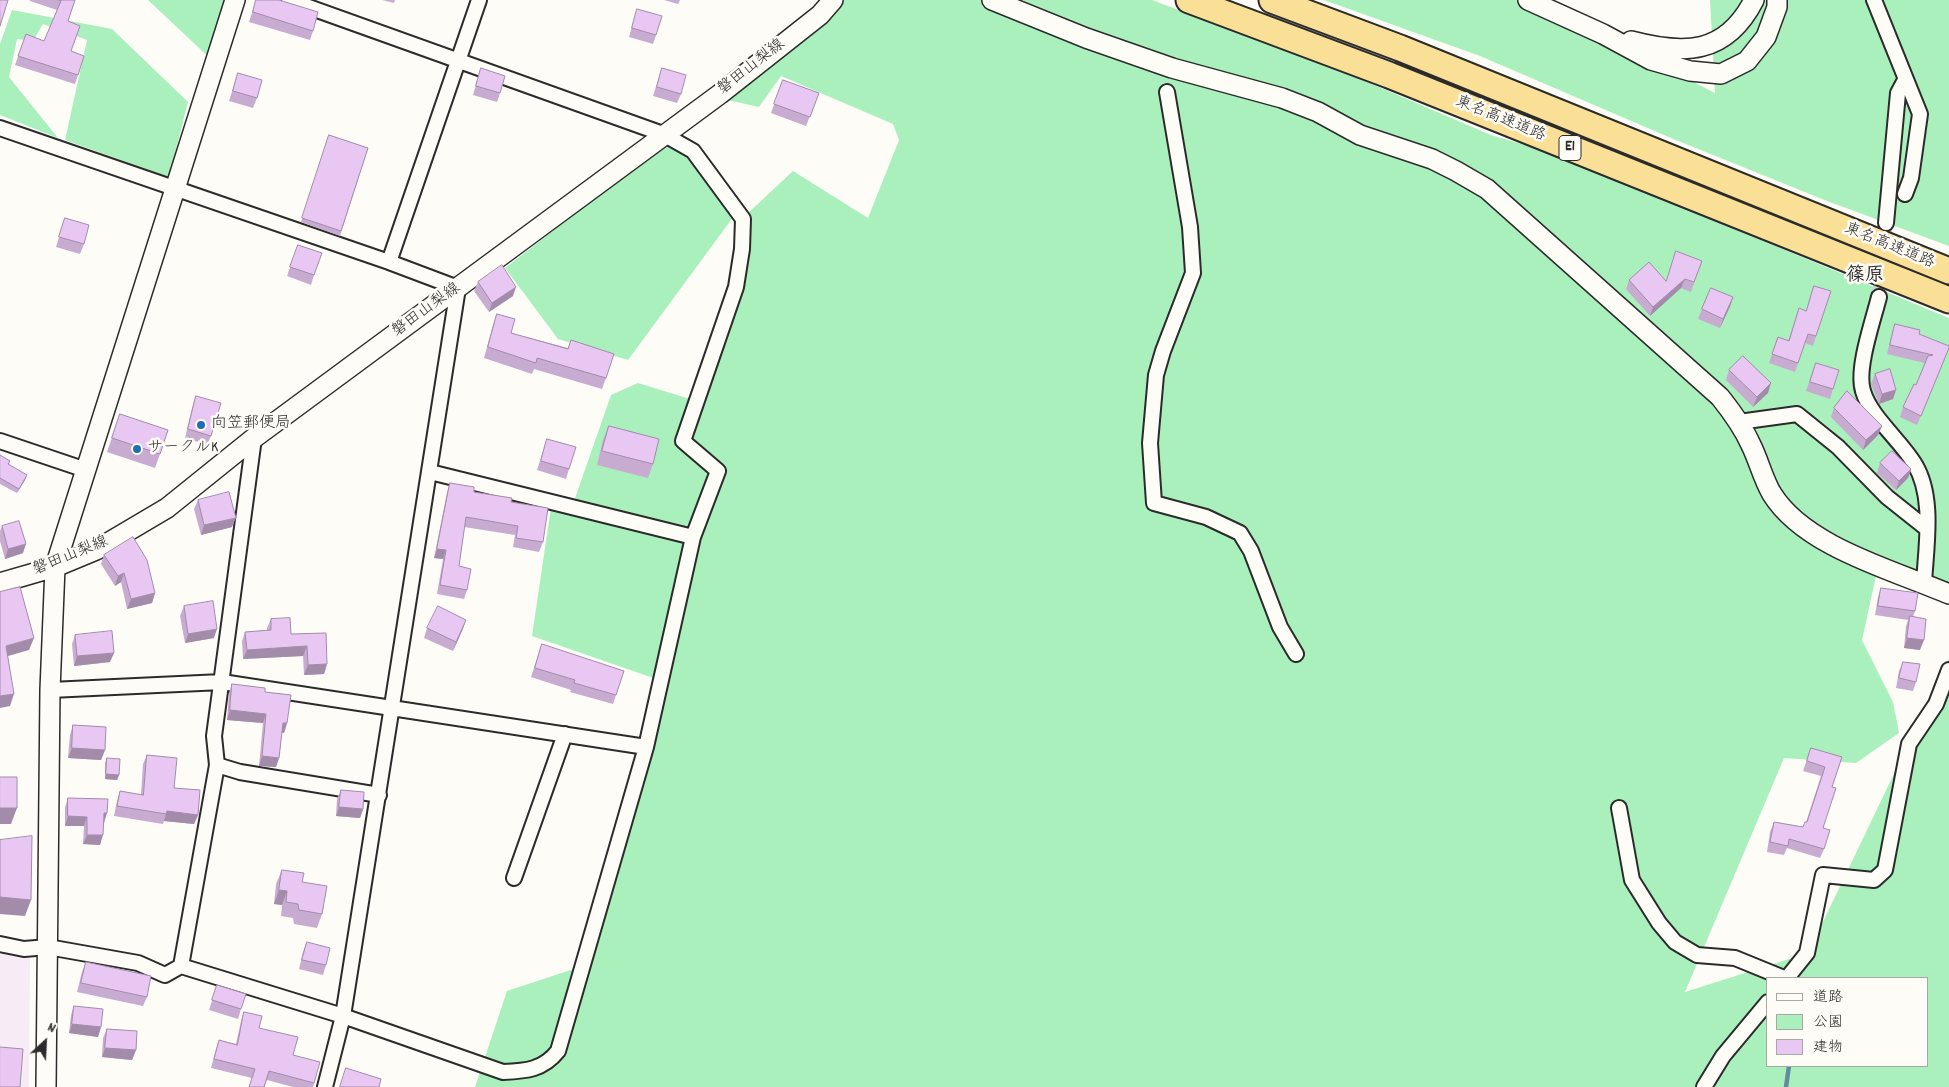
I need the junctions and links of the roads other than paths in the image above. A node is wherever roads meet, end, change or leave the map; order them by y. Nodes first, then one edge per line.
1 (235, 0) edge
2 (289, 0) edge
3 (479, 0) edge
4 (832, 0) edge
5 (992, 0) edge
6 (1189, 0) edge
7 (1272, 0) edge
8 (1528, 0) edge
9 (1754, 0) edge
10 (1777, 0) edge
11 (1874, 0) edge
12 (1603, 34) junction
13 (458, 60) junction
14 (1905, 80) junction
15 (1167, 92) dead end
16 (0, 128) edge
17 (663, 134) junction
18 (174, 187) junction
19 (1905, 194) dead end
20 (1886, 223) tunnel mouth
21 (389, 262) junction
22 (1949, 271) edge
23 (458, 288) junction
24 (1878, 297) tunnel mouth
25 (1949, 300) edge
26 (1739, 422) junction
27 (254, 438) junction
28 (0, 441) edge
29 (86, 470) junction
30 (430, 472) junction
31 (1926, 528) junction
32 (692, 537) junction
33 (55, 567) junction
34 (1924, 583) junction
35 (0, 584) edge
36 (1949, 594) edge
37 (1296, 654) dead end
38 (1949, 670) edge
39 (222, 682) junction
40 (50, 690) junction
41 (392, 706) junction
42 (566, 734) junction
43 (646, 747) junction
44 (217, 765) junction
45 (379, 795) junction
46 (1619, 808) dead end
47 (514, 878) dead end
48 (0, 944) edge
49 (48, 947) junction
50 (181, 966) junction
51 (1782, 977) edge
52 (1786, 977) edge
53 (1766, 1004) edge
54 (343, 1016) junction
55 (46, 1087) edge
56 (325, 1087) edge
57 (1704, 1087) edge

1 - 18 street
2 - 13 street
3 - 13 street
4 - 17 street, 磐田山梨線
5 - 26 street
6 - 25 highway, 東名高速道路 / E1
7 - 22 highway, 東名高速道路 / E1
8 - 12 street
9 - 12 street
10 - 12 street
11 - 14 street
13 - 17 street
13 - 21 street
14 - 19 street
14 - 20 street
15 - 37 street
16 - 18 street
17 - 23 street, 磐田山梨線
17 - 32 street
18 - 21 street
18 - 29 street
21 - 23 street
23 - 27 street, 磐田山梨線
23 - 30 street
24 - 31 street
26 - 31 street
26 - 34 street
27 - 33 street, 磐田山梨線
27 - 39 street
28 - 29 street
29 - 33 street
30 - 32 street
30 - 41 street
31 - 34 street
32 - 43 street
33 - 35 street, 磐田山梨線
33 - 40 street
34 - 36 street
38 - 52 street
39 - 40 street
39 - 41 street
39 - 44 street
40 - 49 street
41 - 42 street
41 - 45 street
42 - 43 street
42 - 47 street
43 - 54 street
44 - 45 street
44 - 50 street
45 - 54 street
46 - 51 street
48 - 49 street
49 - 50 street
49 - 55 street
50 - 54 street
53 - 57 street
54 - 56 street

